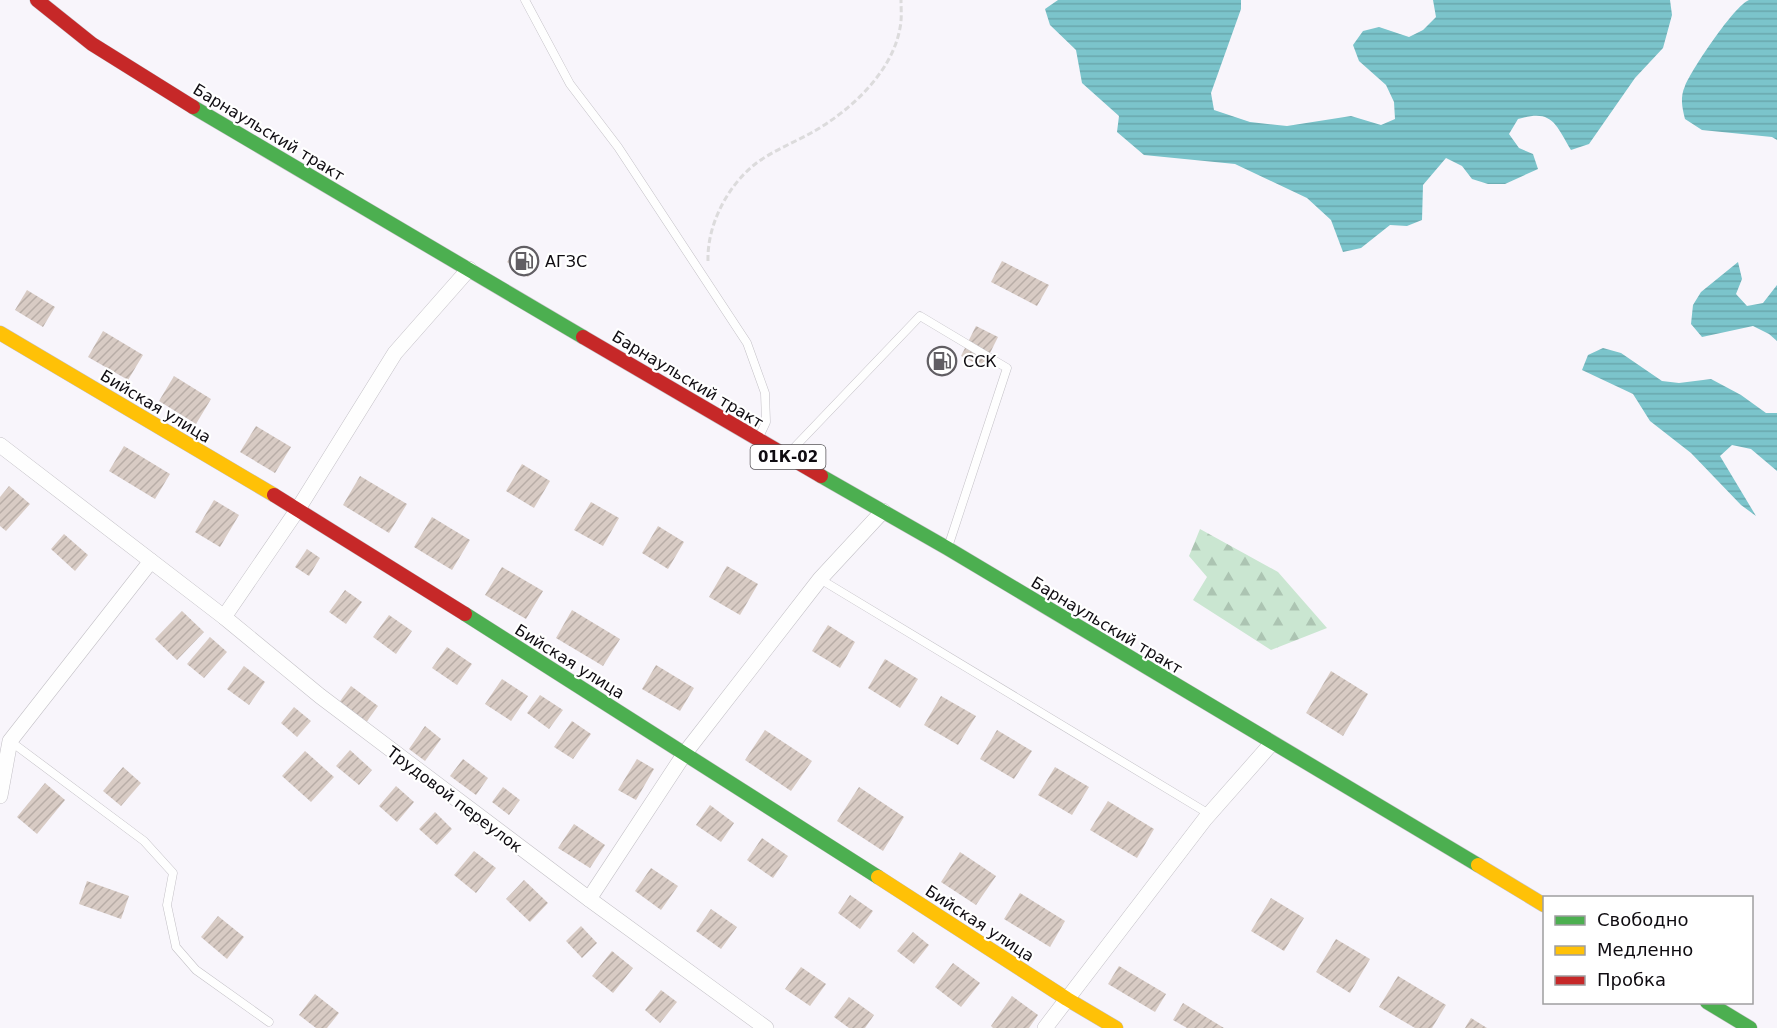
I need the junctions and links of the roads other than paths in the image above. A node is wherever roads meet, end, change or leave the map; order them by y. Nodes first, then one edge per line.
1 (37, 0) edge
2 (525, 0) edge
3 (469, 269) junction
4 (0, 333) edge
5 (758, 440) junction
6 (0, 445) edge
7 (786, 456) junction
8 (298, 509) junction
9 (883, 512) junction
10 (947, 549) junction
11 (151, 561) junction
12 (820, 579) junction
13 (224, 617) junction
14 (10, 741) junction
15 (1272, 743) junction
16 (685, 753) junction
17 (0, 796) edge
18 (1209, 814) junction
19 (589, 899) junction
20 (1543, 905) edge
21 (1067, 999) junction
22 (1710, 1004) edge
23 (269, 1022) dead end
24 (766, 1028) edge
25 (1046, 1028) edge
26 (1116, 1028) edge
27 (1749, 1028) edge

1 - 3 main road, Барнаульский тракт / 01К-02
2 - 5 lane
3 - 5 main road, Барнаульский тракт / 01К-02
3 - 8 street
4 - 8 main road, Бийская улица
5 - 7 main road, Барнаульский тракт / 01К-02
6 - 11 street, Трудовой переулок
7 - 9 main road, Барнаульский тракт / 01К-02
7 - 10 lane
8 - 13 street
8 - 16 main road, Бийская улица
9 - 10 main road, Барнаульский тракт / 01К-02
9 - 12 street
10 - 15 main road, Барнаульский тракт / 01К-02
11 - 13 street, Трудовой переулок
11 - 14 street
12 - 16 street
12 - 18 lane
13 - 19 street, Трудовой переулок
14 - 17 street
14 - 23 lane
15 - 18 street
15 - 20 main road, Барнаульский тракт / 01К-02
16 - 19 street
16 - 21 main road, Бийская улица
18 - 21 street
19 - 24 street, Трудовой переулок
21 - 25 street
21 - 26 main road, Бийская улица
22 - 27 main road

